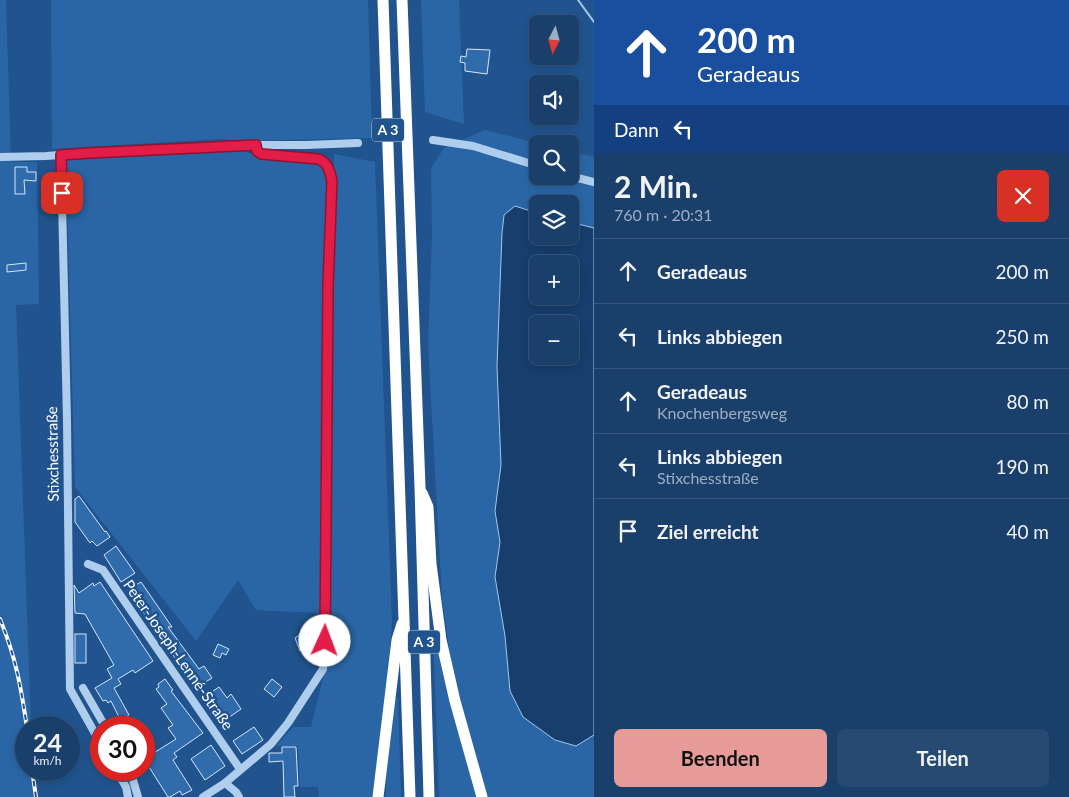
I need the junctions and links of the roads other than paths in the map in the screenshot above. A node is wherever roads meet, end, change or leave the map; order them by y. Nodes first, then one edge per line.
1 (383, 0) edge
2 (402, 0) edge
3 (433, 140) dead end
4 (358, 143) dead end
5 (256, 145) junction
6 (61, 155) junction
7 (0, 158) edge
8 (529, 163) edge
9 (579, 178) edge
10 (594, 182) edge
11 (420, 487) junction
12 (88, 564) dead end
13 (405, 615) junction
14 (83, 688) dead end
15 (99, 716) edge
16 (90, 724) edge
17 (240, 769) junction
18 (122, 781) edge
19 (133, 781) edge
20 (225, 783) junction
21 (128, 797) edge
22 (138, 797) edge
23 (202, 797) edge
24 (239, 797) edge
25 (378, 797) edge
26 (410, 797) edge
27 (428, 797) edge
28 (482, 797) edge

1 - 13 highway, A 3
2 - 11 highway, A 3
3 - 8 street
4 - 5 street
5 - 6 street
5 - 17 street
6 - 7 street
6 - 16 street, Stixchesstraße
9 - 10 street
11 - 27 highway, A 3
11 - 28 highway
12 - 17 street, Peter-Joseph-Lenné-Straße
13 - 25 highway
13 - 26 highway, A 3
14 - 15 street
17 - 20 street
18 - 21 street
19 - 22 street
20 - 23 street
20 - 24 street

